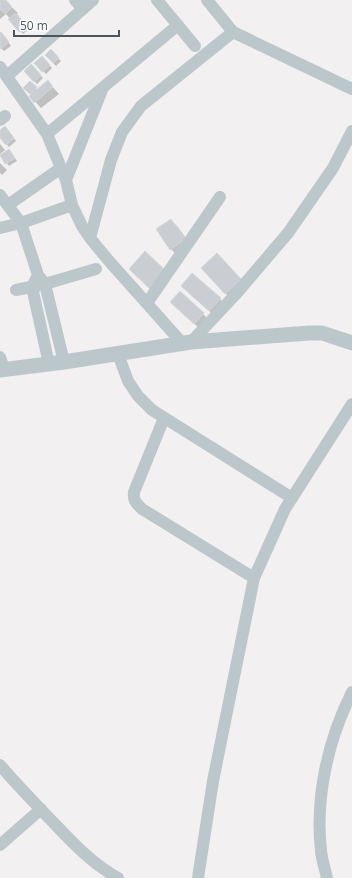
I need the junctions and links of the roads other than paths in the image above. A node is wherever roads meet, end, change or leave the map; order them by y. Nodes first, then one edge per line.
1 (93, 0) edge
2 (157, 0) edge
3 (207, 0) edge
4 (79, 5) edge
5 (178, 25) junction
6 (233, 32) junction
7 (195, 46) dead end
8 (3, 72) edge
9 (103, 88) junction
10 (352, 89) edge
11 (352, 130) edge
12 (47, 134) junction
13 (61, 168) junction
14 (66, 180) junction
15 (0, 195) edge
16 (220, 197) dead end
17 (8, 205) junction
18 (72, 205) junction
19 (22, 223) junction
20 (0, 228) edge
21 (90, 238) junction
22 (96, 269) dead end
23 (41, 280) junction
24 (32, 287) junction
25 (16, 290) dead end
26 (147, 303) junction
27 (187, 343) junction
28 (352, 343) edge
29 (118, 354) junction
30 (56, 363) junction
31 (1, 365) edge
32 (352, 404) edge
33 (164, 418) junction
34 (292, 498) junction
35 (254, 578) junction
36 (352, 692) edge
37 (0, 765) edge
38 (41, 809) junction
39 (0, 845) edge
40 (118, 878) edge
41 (198, 878) edge
42 (326, 878) edge

1 - 4 street
2 - 5 street
3 - 6 street
4 - 8 street
5 - 7 street
5 - 9 street
6 - 10 street
6 - 21 street
8 - 12 street
9 - 12 street
9 - 14 street
11 - 27 street
12 - 13 street
13 - 14 street
13 - 17 street
14 - 18 street
15 - 17 street
16 - 26 street
17 - 19 street
18 - 19 street
18 - 21 street
19 - 20 street
19 - 23 street
21 - 26 street
22 - 23 street
23 - 24 street
23 - 30 street
24 - 25 street
24 - 30 street
26 - 27 street
27 - 28 street
27 - 29 street
29 - 30 street
29 - 33 street
30 - 31 street
32 - 34 street
33 - 34 street
33 - 35 street
34 - 35 street
35 - 41 street
36 - 42 street
37 - 38 street
38 - 39 street
38 - 40 street

